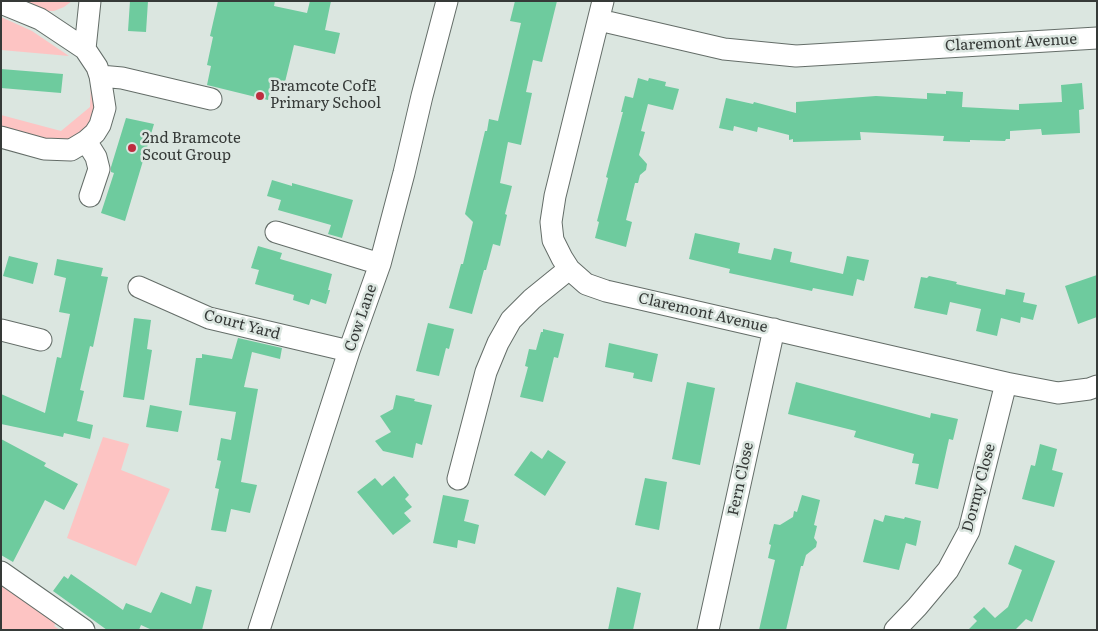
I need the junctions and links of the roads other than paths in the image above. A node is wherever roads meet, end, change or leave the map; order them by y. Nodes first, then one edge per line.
1 (90, 1) edge
2 (448, 1) edge
3 (1, 3) edge
4 (601, 10) edge
5 (1097, 38) edge
6 (85, 49) junction
7 (100, 76) junction
8 (211, 99) dead end
9 (1, 137) edge
10 (86, 141) junction
11 (90, 196) dead end
12 (276, 232) dead end
13 (380, 264) junction
14 (569, 269) junction
15 (139, 287) dead end
16 (774, 329) junction
17 (1, 330) edge
18 (41, 340) dead end
19 (349, 351) junction
20 (1006, 383) junction
21 (1097, 386) edge
22 (458, 479) dead end
23 (1, 572) edge
24 (84, 630) edge
25 (259, 630) edge
26 (708, 630) edge
27 (895, 630) edge

1 - 6 street
2 - 13 street, Cow Lane
3 - 6 street
4 - 5 street, Claremont Avenue
4 - 14 street, Claremont Avenue
6 - 7 street
7 - 8 street
7 - 10 street
9 - 10 street
10 - 11 street
12 - 13 street
13 - 19 street, Cow Lane
14 - 16 street, Claremont Avenue
14 - 22 street
15 - 19 street, Court Yard
16 - 20 street, Claremont Avenue
16 - 26 street, Fern Close
17 - 18 street
19 - 25 street, Cow Lane
20 - 21 street, Claremont Avenue
20 - 27 street, Dormy Close
23 - 24 street

